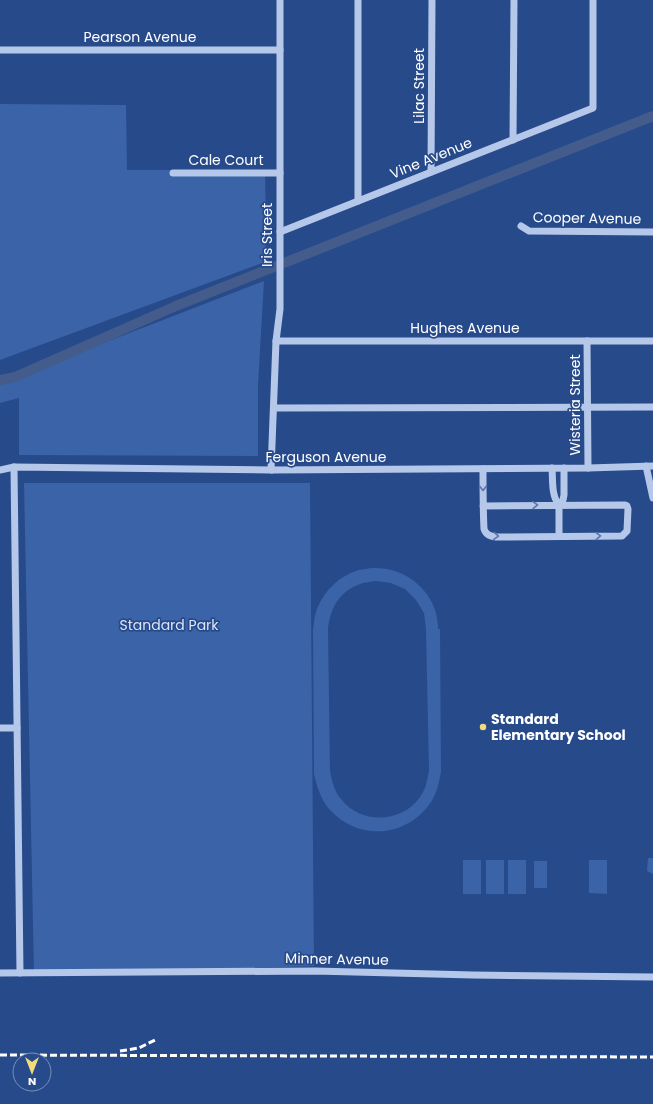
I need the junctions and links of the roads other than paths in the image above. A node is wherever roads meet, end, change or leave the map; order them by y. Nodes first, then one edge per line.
1 (280, 0) edge
2 (358, 0) edge
3 (432, 0) edge
4 (514, 0) edge
5 (593, 0) edge
6 (0, 50) edge
7 (280, 50) junction
8 (513, 140) junction
9 (432, 172) junction
10 (173, 173) dead end
11 (280, 173) junction
12 (358, 201) junction
13 (521, 226) dead end
14 (280, 232) junction
15 (653, 232) edge
16 (587, 341) junction
17 (653, 341) edge
18 (276, 342) junction
19 (588, 407) junction
20 (653, 407) edge
21 (274, 408) junction
22 (650, 466) edge
23 (14, 467) junction
24 (552, 468) junction
25 (564, 468) junction
26 (588, 468) junction
27 (483, 469) junction
28 (0, 470) edge
29 (271, 470) junction
30 (653, 498) edge
31 (558, 505) junction
32 (483, 506) junction
33 (559, 536) junction
34 (0, 728) edge
35 (17, 728) junction
36 (0, 973) edge
37 (20, 973) junction
38 (653, 977) edge

1 - 7 street, Iris Street
2 - 12 street
3 - 9 street, Lilac Street
4 - 8 street
5 - 8 street, Vine Avenue
6 - 7 street, Pearson Avenue
7 - 11 street, Iris Street
8 - 9 street, Vine Avenue
9 - 12 street, Vine Avenue
10 - 11 street, Cale Court
11 - 14 street, Iris Street
12 - 14 street, Vine Avenue
13 - 15 street, Cooper Avenue
14 - 18 street, Iris Street
16 - 17 street, Hughes Avenue
16 - 18 street, Hughes Avenue
16 - 19 street, Wisteria Street
18 - 21 street, Iris Street
19 - 20 street
19 - 21 street
19 - 26 street, Wisteria Street
21 - 29 street, Iris Street
22 - 26 street, Ferguson Avenue
22 - 30 street
23 - 28 street, Ferguson Avenue
23 - 29 street, Ferguson Avenue
23 - 35 street
24 - 25 street, Ferguson Avenue
24 - 27 street, Ferguson Avenue
24 - 31 street
25 - 26 street, Ferguson Avenue
25 - 31 street
27 - 29 street, Ferguson Avenue
27 -> 32 street
32 -> 31 street
31 - 33 street
33 -> 31 street
32 -> 33 street
34 - 35 street
35 - 37 street
36 - 37 street, Minner Avenue
37 - 38 street, Minner Avenue

